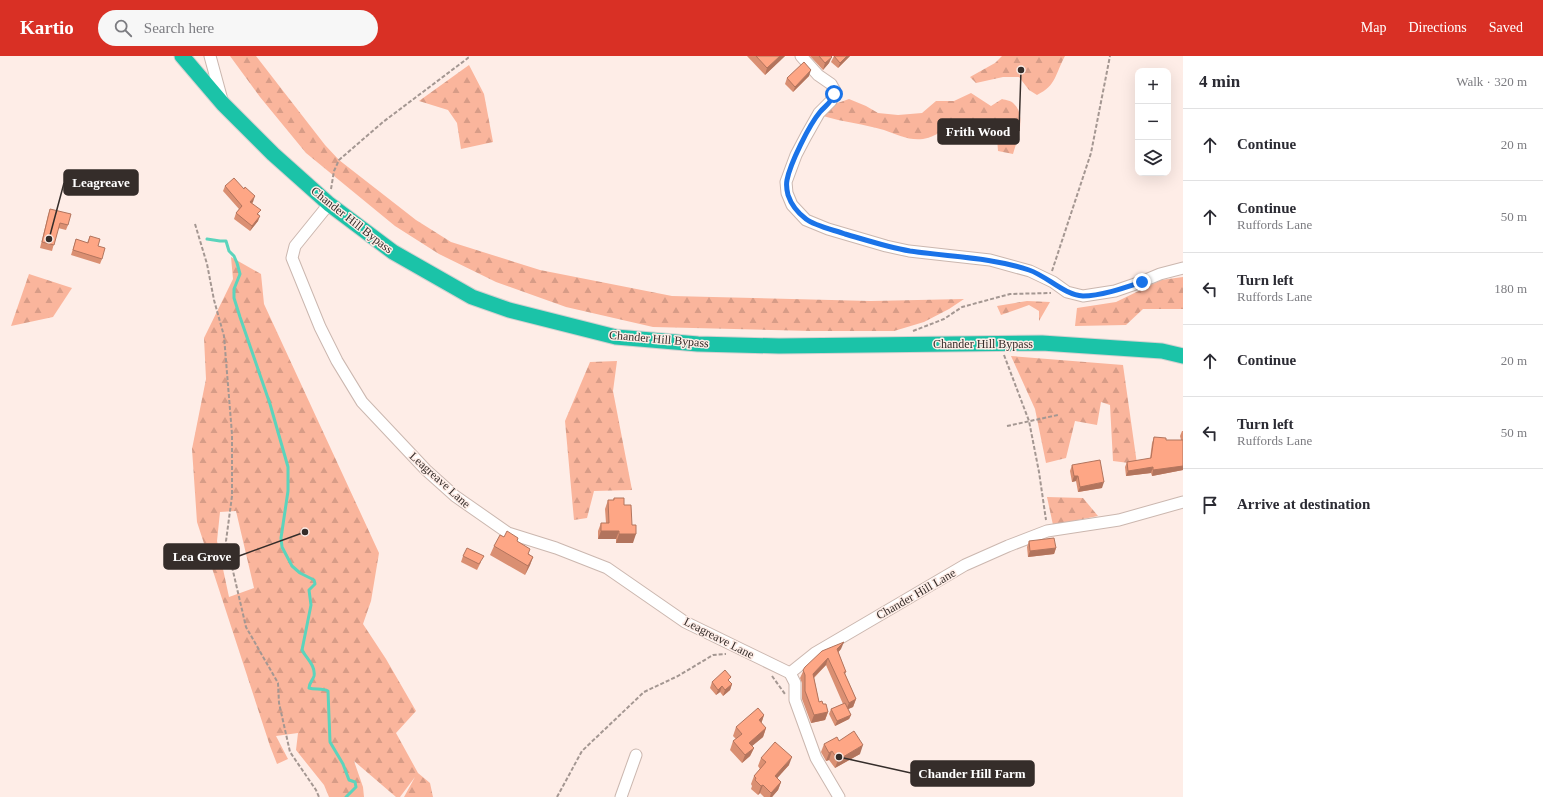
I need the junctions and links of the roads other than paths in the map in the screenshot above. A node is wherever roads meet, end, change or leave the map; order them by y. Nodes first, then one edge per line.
1 (182, 56) edge
2 (210, 56) edge
3 (801, 56) edge
4 (223, 104) junction
5 (329, 204) junction
6 (1183, 268) edge
7 (1183, 356) edge
8 (1183, 502) edge
9 (790, 673) junction
10 (636, 755) dead end
11 (621, 797) edge
12 (839, 797) edge

1 - 4 highway, Chander Hill Bypass
2 - 4 street
3 - 6 street
4 - 5 highway, Chander Hill Bypass
5 - 7 highway, Chander Hill Bypass
5 - 9 street, Leagreave Lane
8 - 9 street, Chander Hill Lane
9 - 12 street
10 - 11 street

